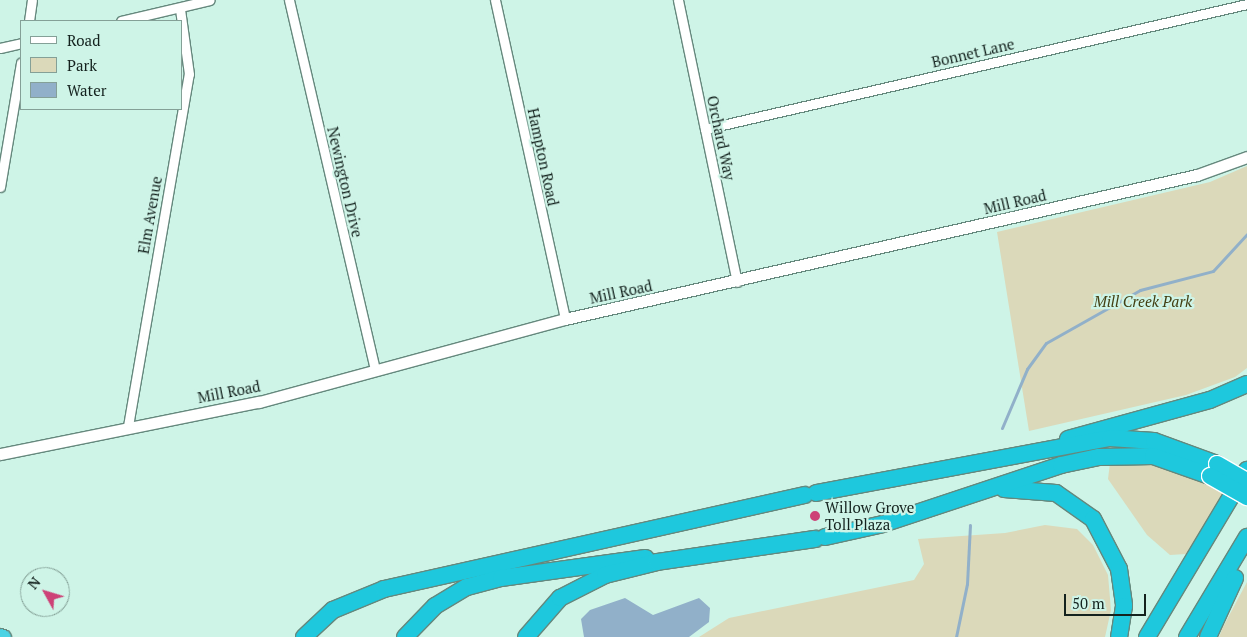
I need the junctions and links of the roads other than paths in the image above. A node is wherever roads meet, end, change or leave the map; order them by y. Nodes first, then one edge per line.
1 (32, 0) edge
2 (210, 0) edge
3 (289, 0) edge
4 (494, 0) edge
5 (678, 0) edge
6 (1247, 4) edge
7 (180, 8) junction
8 (29, 20) edge
9 (126, 20) edge
10 (182, 20) edge
11 (182, 23) edge
12 (20, 43) edge
13 (0, 48) edge
14 (20, 69) edge
15 (705, 129) junction
16 (1247, 157) edge
17 (0, 187) edge
18 (737, 282) junction
19 (565, 319) junction
20 (374, 370) junction
21 (1247, 384) edge
22 (128, 426) junction
23 (1047, 448) junction
24 (0, 454) edge
25 (1214, 470) junction
26 (1247, 470) edge
27 (1247, 481) edge
28 (984, 489) junction
29 (1247, 497) edge
30 (1247, 537) edge
31 (1247, 557) edge
32 (657, 562) junction
33 (483, 567) junction
34 (333, 610) junction
35 (304, 637) edge
36 (311, 637) edge
37 (394, 637) edge
38 (405, 637) edge
39 (526, 637) edge
40 (1119, 637) edge
41 (1146, 637) edge
42 (1186, 637) edge
43 (1208, 637) edge

1 - 8 street
2 - 7 street
3 - 20 street, Newington Drive
4 - 19 street, Hampton Road
5 - 15 street, Orchard Way
6 - 15 street, Bonnet Lane
7 - 9 street
7 - 10 street, Elm Avenue
11 - 22 street, Elm Avenue
12 - 13 street
14 - 17 street
15 - 18 street, Orchard Way
16 - 18 street, Mill Road
18 - 19 street, Mill Road
19 - 20 street, Mill Road
20 - 22 street, Mill Road
21 - 23 highway
22 - 24 street, Mill Road
23 - 25 highway
23 - 33 highway
25 - 27 highway, bridge
25 - 28 highway
25 - 29 highway, bridge
26 - 41 highway
28 - 32 highway
28 - 40 highway
30 - 42 highway
31 - 43 highway
32 - 38 highway
32 - 39 highway
33 - 34 highway
33 - 37 highway
34 - 35 highway
34 - 36 highway

